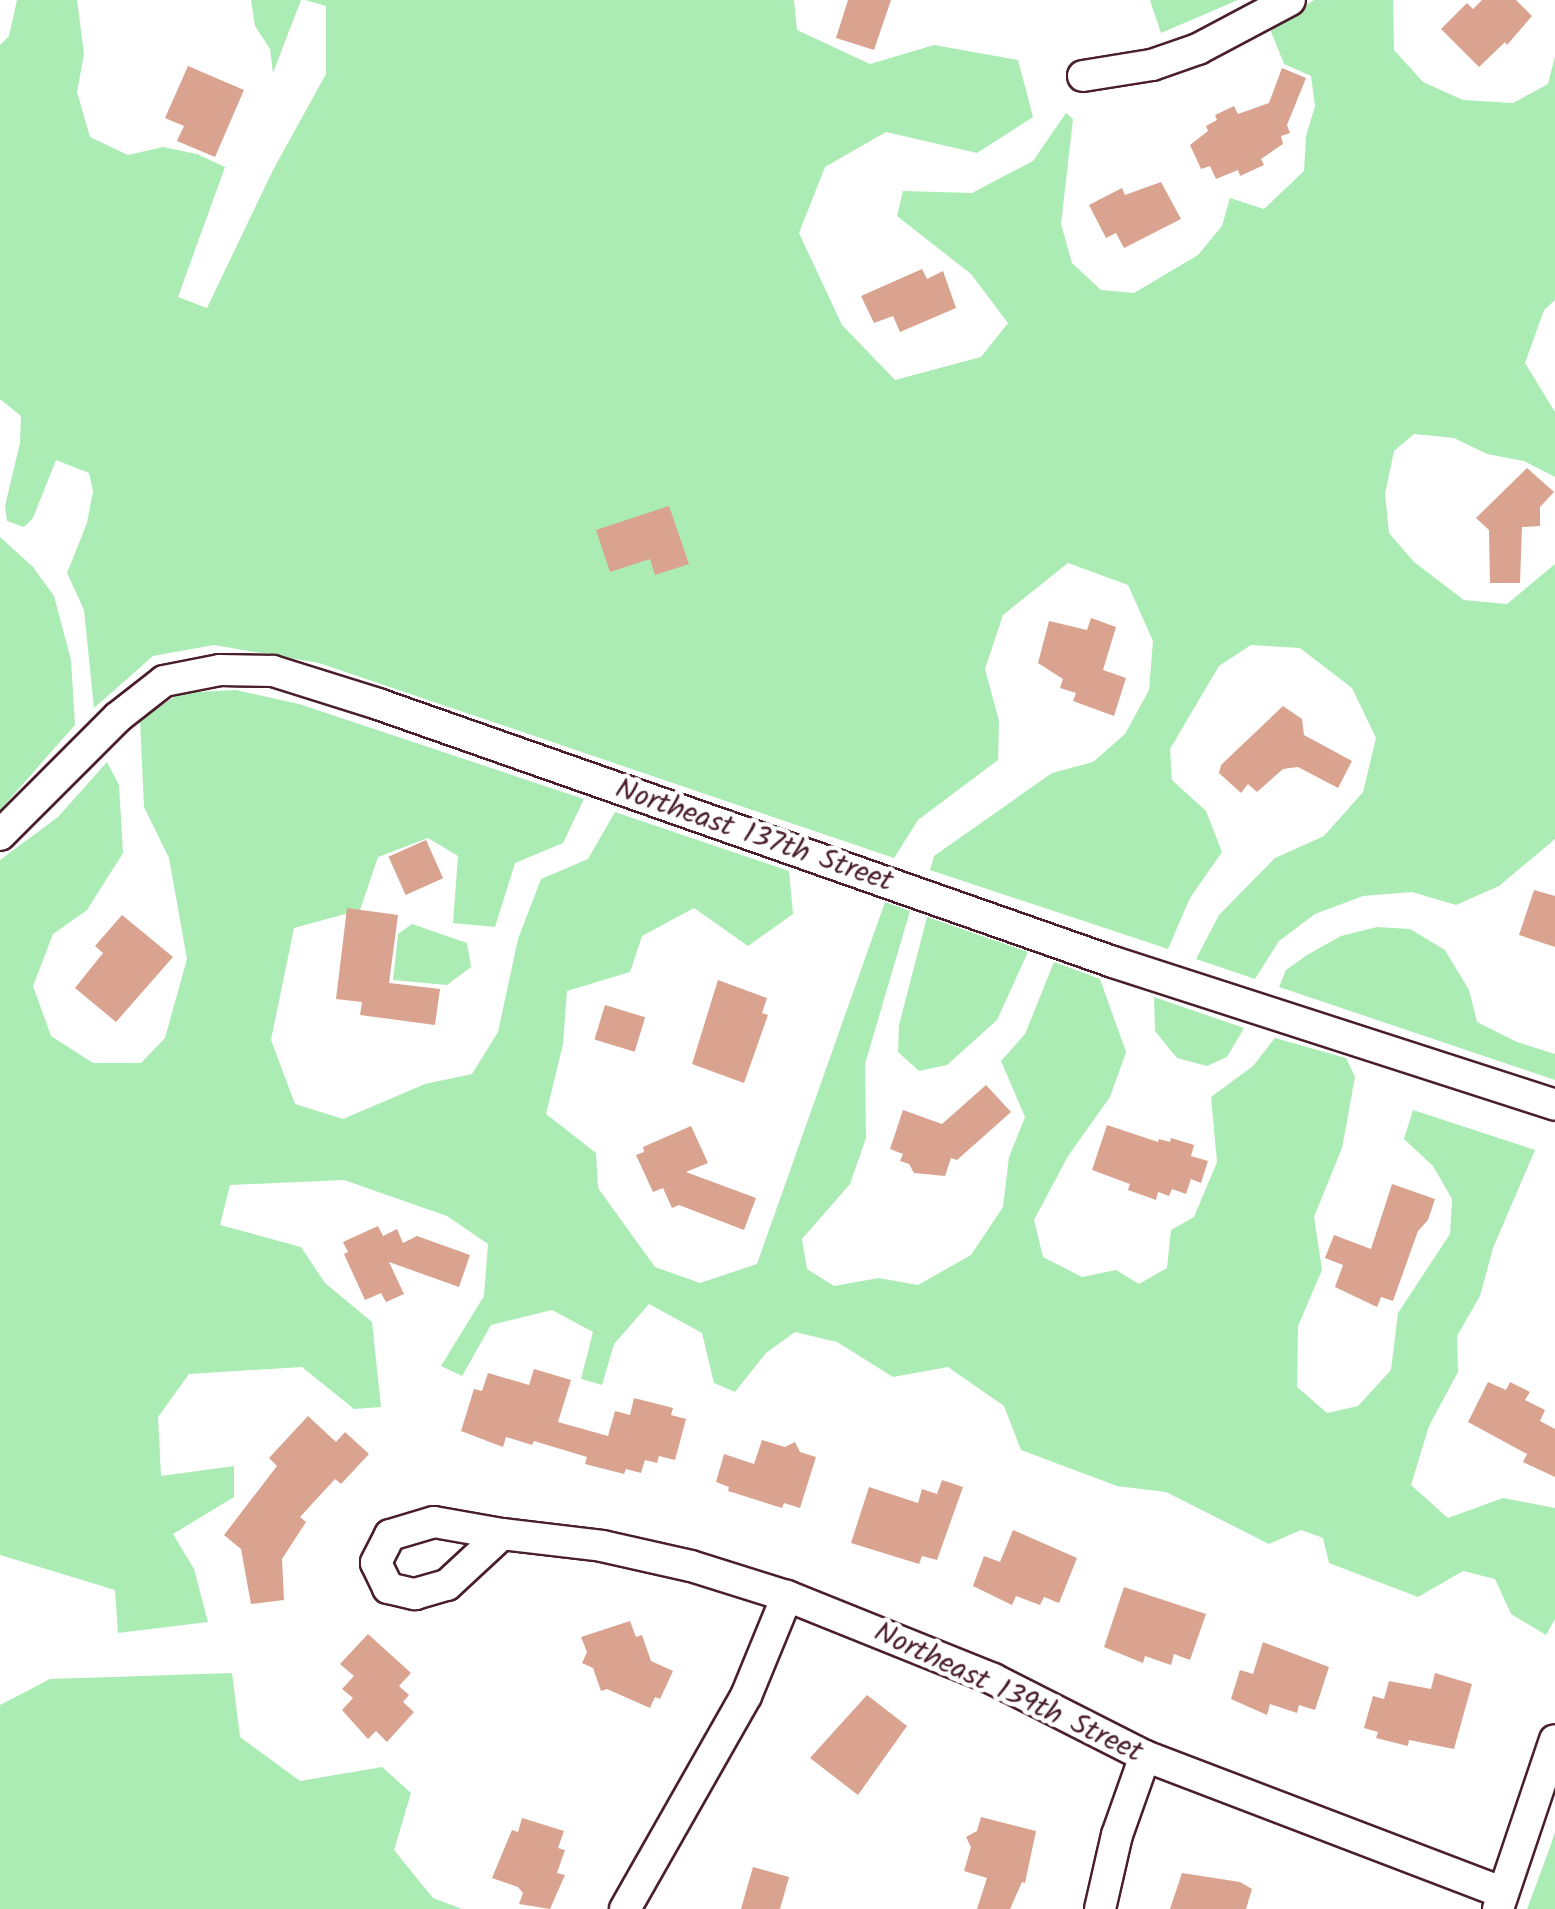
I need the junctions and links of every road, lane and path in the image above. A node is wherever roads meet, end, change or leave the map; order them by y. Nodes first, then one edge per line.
1 (1290, 0) edge
2 (1083, 76) dead end
3 (0, 835) edge
4 (1555, 1105) edge
5 (502, 1534) dead end
6 (787, 1596) junction
7 (1555, 1740) edge
8 (1145, 1756) junction
9 (1500, 1901) edge
10 (626, 1909) edge
11 (1100, 1909) edge

1 - 2 street
3 - 4 street, Northeast 137th Street
5 - 6 street, Northeast 139th Street
6 - 8 street, Northeast 139th Street
6 - 10 street
7 - 9 street
8 - 9 street, Northeast 139th Street
8 - 11 street

